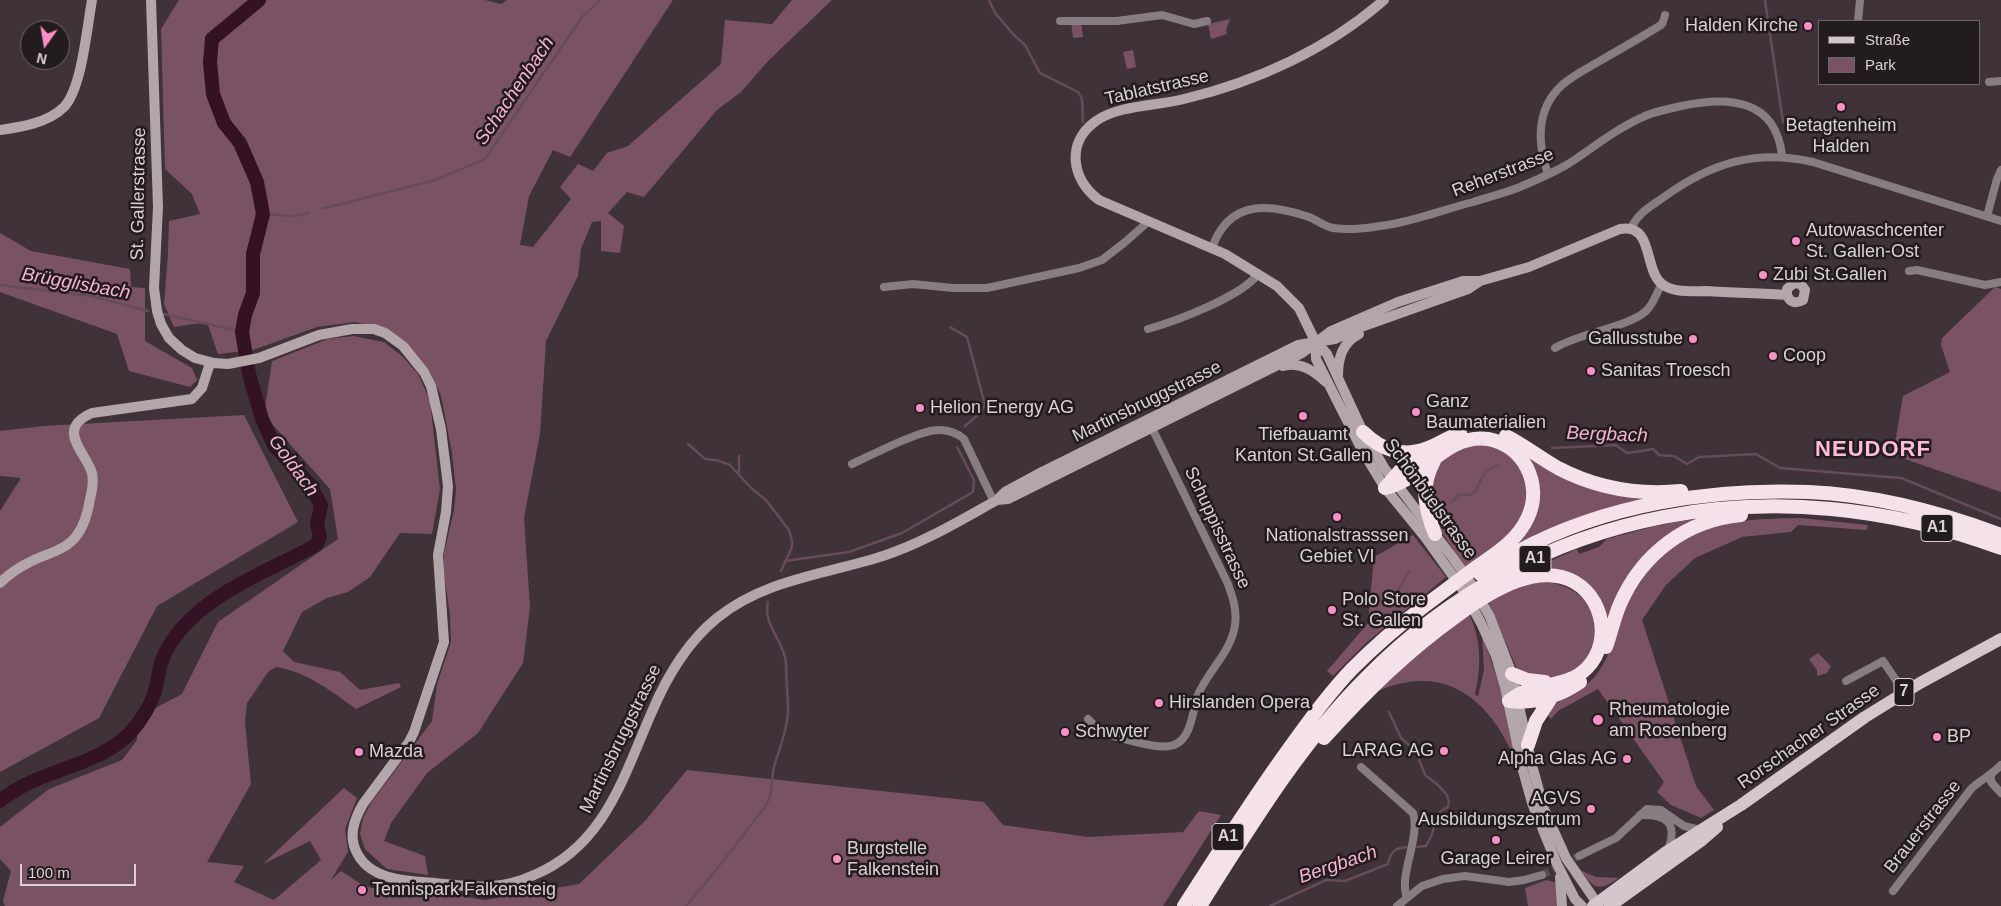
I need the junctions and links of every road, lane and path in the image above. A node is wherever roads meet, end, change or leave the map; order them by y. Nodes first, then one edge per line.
1 (92, 0) edge
2 (151, 0) edge
3 (1384, 0) edge
4 (1860, 0) edge
5 (1665, 15) dead end
6 (1858, 20) edge
7 (1060, 21) dead end
8 (1207, 21) dead end
9 (2001, 81) edge
10 (1989, 82) dead end
11 (0, 130) edge
12 (1782, 156) junction
13 (2001, 170) edge
14 (1548, 174) junction
15 (1987, 216) junction
16 (1149, 221) junction
17 (2001, 221) edge
18 (1632, 228) junction
19 (1212, 248) junction
20 (1909, 272) dead end
21 (1258, 274) junction
22 (1480, 281) junction
23 (2001, 282) edge
24 (1662, 284) junction
25 (884, 287) dead end
26 (1787, 296) dead end
27 (1387, 317) junction
28 (1148, 330) dead end
29 (1315, 342) junction
30 (1555, 348) dead end
31 (214, 363) junction
32 (1265, 372) junction
33 (1334, 384) junction
34 (1149, 425) junction
35 (1364, 432) junction
36 (1436, 451) junction
37 (852, 464) dead end
38 (1391, 485) junction
39 (996, 501) junction
40 (1885, 509) junction
41 (1436, 534) junction
42 (2001, 535) edge
43 (2001, 548) edge
44 (1449, 561) junction
45 (0, 583) edge
46 (1423, 607) junction
47 (1485, 620) junction
48 (2001, 639) edge
49 (1512, 674) junction
50 (1571, 680) junction
51 (1846, 681) dead end
52 (1904, 692) junction
53 (1550, 698) junction
54 (1515, 699) junction
55 (1088, 719) dead end
56 (1528, 745) junction
57 (2001, 765) edge
58 (1361, 767) dead end
59 (1991, 776) junction
60 (2001, 793) edge
61 (1272, 795) junction
62 (1741, 805) junction
63 (1640, 815) junction
64 (1700, 830) junction
65 (1667, 852) junction
66 (1579, 856) tunnel mouth
67 (1557, 864) junction
68 (1542, 875) tunnel mouth
69 (1893, 891) dead end
70 (1407, 897) junction
71 (1600, 905) edge
72 (1184, 906) edge
73 (1200, 906) edge
74 (1397, 906) edge
75 (1562, 906) edge
76 (1582, 906) edge

1 - 11 main road
2 - 31 main road, St. Gallerstrasse
3 - 16 main road, Tablatstrasse
4 - 6 street
5 - 14 street
7 - 8 street
9 - 10 street
12 - 14 street, Reherstrasse
12 - 15 street
12 - 18 street
13 - 15 street
14 - 19 street, Reherstrasse
15 - 17 street
16 - 19 main road, Tablatstrasse
16 - 25 street
18 - 22 main road, Martinsbruggstrasse
18 - 24 main road
19 - 21 main road, Tablatstrasse
20 - 23 street
21 - 28 street
21 - 29 main road, Tablatstrasse
22 - 27 main road, Martinsbruggstrasse
22 - 29 main road, Martinsbruggstrasse
24 - 26 main road
24 - 30 street
27 - 29 main road, Martinsbruggstrasse
27 - 33 main road, Martinsbruggstrasse
29 - 32 main road, Martinsbruggstrasse
29 - 33 main road, Schönbüelstrasse
29 - 34 main road, Martinsbruggstrasse
31 - 39 main road, Martinsbruggstrasse
31 - 45 main road
32 - 33 main road, Martinsbruggstrasse
32 - 34 main road, Martinsbruggstrasse
33 - 35 main road, Schönbüelstrasse
33 - 38 main road, Schönbüelstrasse
34 - 39 main road, Martinsbruggstrasse
34 - 55 street, Schuppisstrasse
35 - 36 highway, A1
35 - 38 main road, Schönbüelstrasse
36 - 38 highway, A1
36 - 40 highway, A1
36 - 41 highway
36 - 46 highway, A1
37 - 39 street
38 - 41 main road, Schönbüelstrasse
38 - 44 main road, Schönbüelstrasse
40 - 42 highway, A1
40 - 43 highway, A1
40 - 46 highway, A1
40 - 53 highway, A1
40 - 61 highway, A1
41 - 44 main road, Schönbüelstrasse
44 - 47 main road, Schönbüelstrasse
46 - 72 highway, A1
47 - 49 main road, Schönbüelstrasse
47 - 54 main road, Schönbüelstrasse
48 - 52 main road, Rorschacher Strasse / 7
49 - 50 highway
49 - 54 main road, Schönbüelstrasse
50 - 54 highway, A1
50 - 61 highway, A1
51 - 52 street
52 - 62 main road, Rorschacher Strasse / 7
53 - 54 highway, A1
53 - 56 highway
54 - 56 main road, Schönbüelstrasse
54 - 67 main road, Schönbüelstrasse
56 - 71 main road, Schönbüelstrasse
57 - 59 street, Brauerstrasse
58 - 70 street
59 - 60 street
59 - 69 street, Brauerstrasse
61 - 73 highway, A1
62 - 64 main road, Rorschacher Strasse / 7
62 - 71 main road, Rorschacher Strasse / 7
63 - 64 street
63 - 65 street
63 - 66 street
64 - 65 main road, Rorschacher Strasse / 7
65 - 71 main road, Rorschacher Strasse / 7
67 - 75 main road
67 - 76 main road, Schönbüelstrasse
68 - 70 street
70 - 74 street

